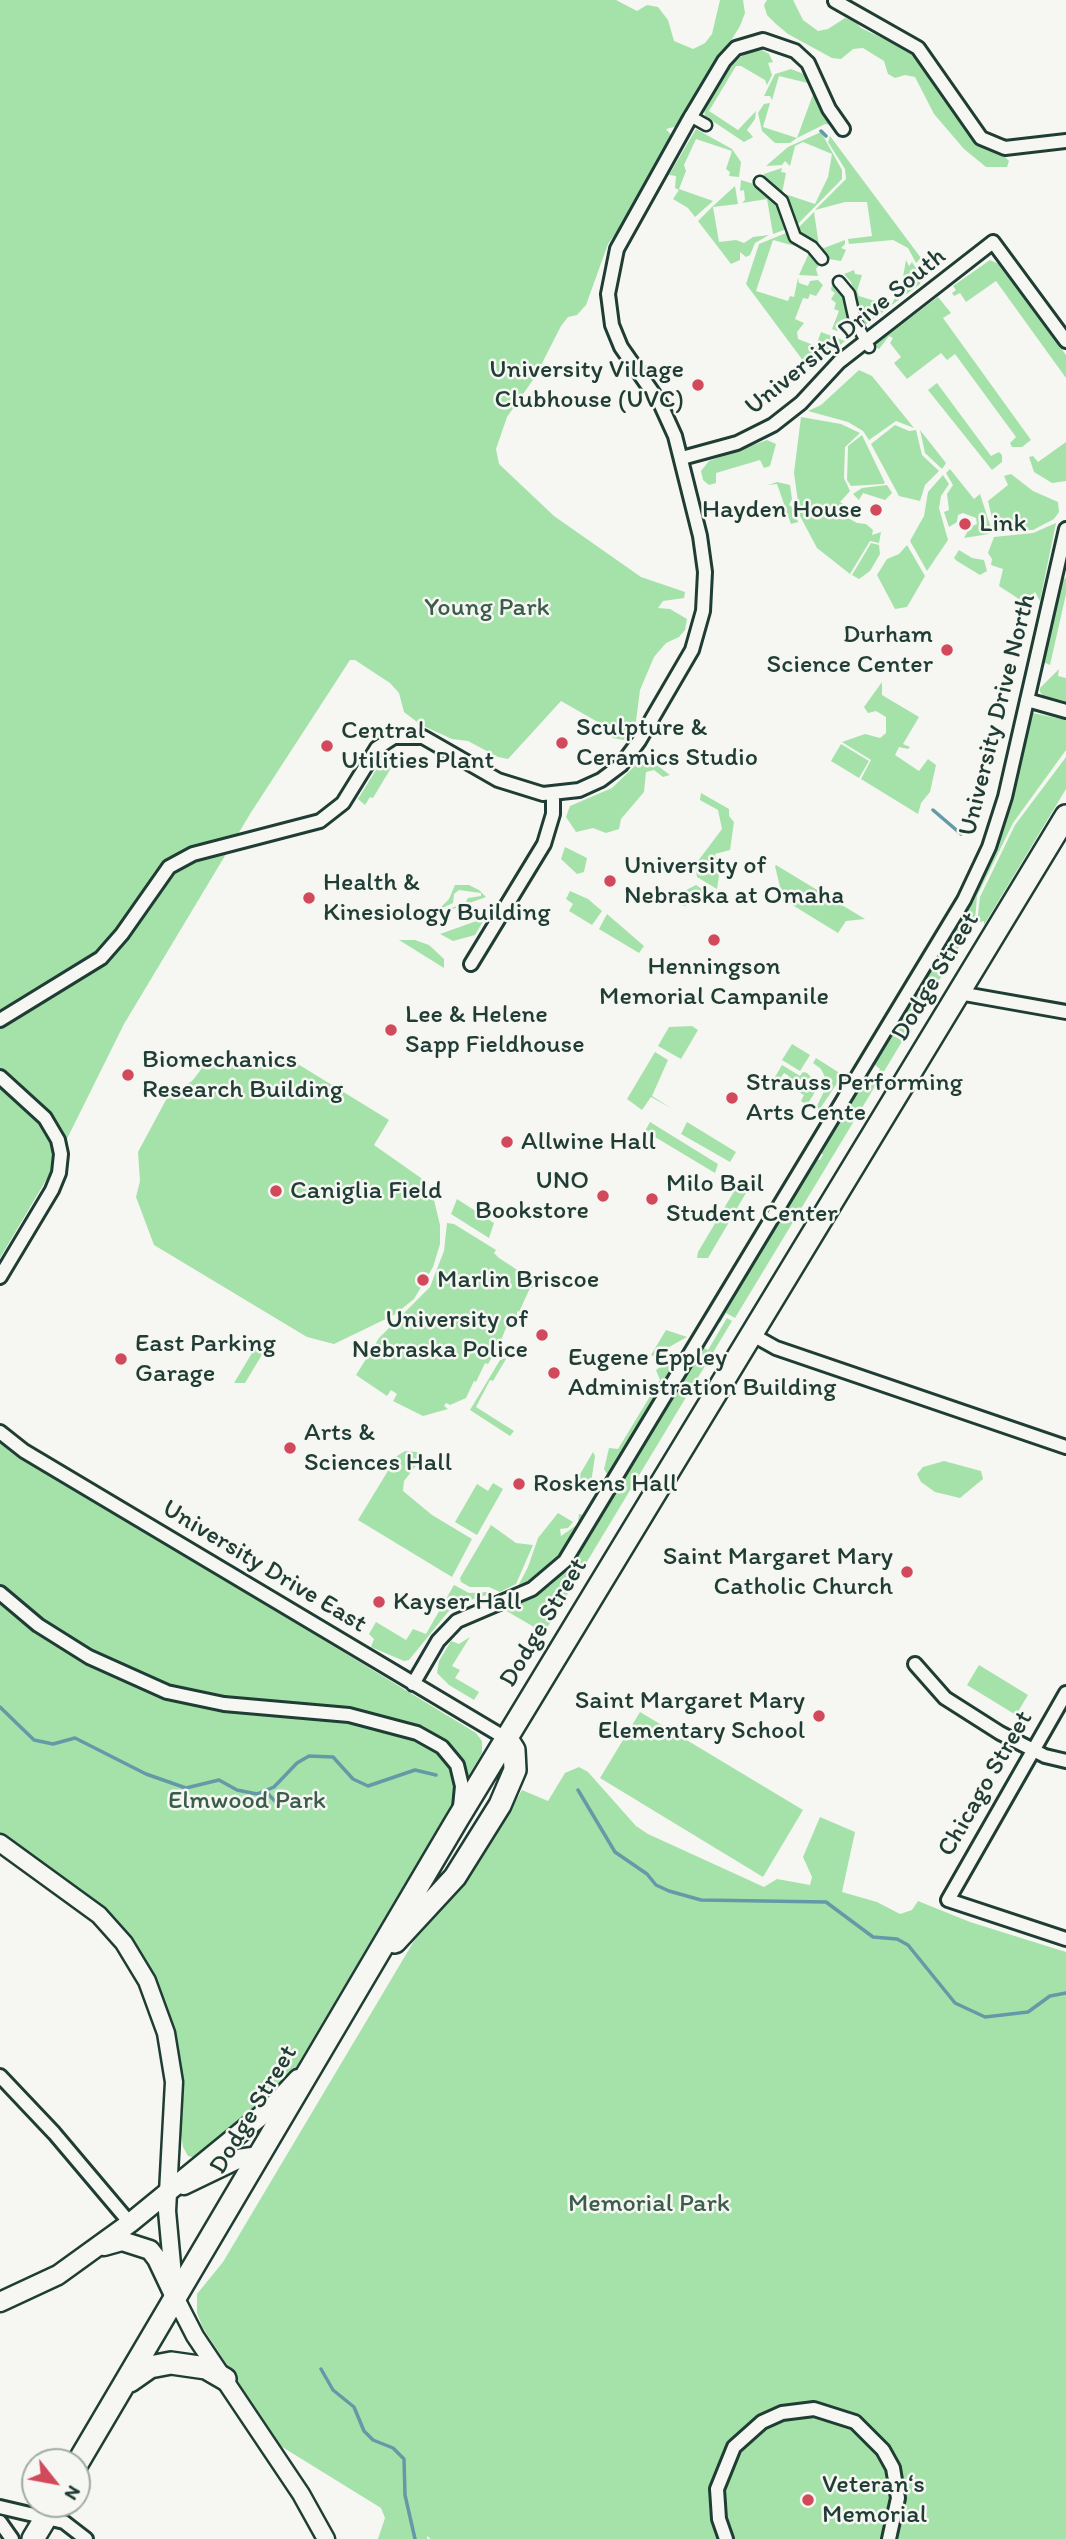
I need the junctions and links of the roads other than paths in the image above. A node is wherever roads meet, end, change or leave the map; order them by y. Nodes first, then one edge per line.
1 (835, 1) edge
2 (690, 116) junction
3 (706, 125) dead end
4 (843, 129) dead end
5 (1066, 141) edge
6 (760, 182) dead end
7 (822, 259) dead end
8 (839, 282) dead end
9 (1066, 341) edge
10 (867, 344) junction
11 (682, 458) junction
12 (1066, 529) edge
13 (1027, 700) junction
14 (1066, 711) edge
15 (553, 794) junction
16 (1066, 816) edge
17 (471, 964) dead end
18 (959, 993) junction
19 (1066, 1012) edge
20 (0, 1020) edge
21 (0, 1077) edge
22 (0, 1277) edge
23 (751, 1334) junction
24 (0, 1432) edge
25 (1066, 1447) edge
26 (0, 1593) edge
27 (915, 1664) dead end
28 (413, 1684) junction
29 (1066, 1693) edge
30 (507, 1739) junction
31 (1031, 1750) junction
32 (1066, 1761) edge
33 (457, 1820) junction
34 (0, 1843) edge
35 (1066, 1939) edge
36 (370, 1969) junction
37 (315, 2062) junction
38 (0, 2076) edge
39 (259, 2157) junction
40 (168, 2192) junction
41 (130, 2223) junction
42 (94, 2250) junction
43 (175, 2297) junction
44 (0, 2302) edge
45 (225, 2379) junction
46 (118, 2393) junction
47 (86, 2448) edge
48 (0, 2507) edge
49 (21, 2508) edge
50 (45, 2518) edge
51 (59, 2518) edge
52 (0, 2522) edge
53 (12, 2539) edge
54 (33, 2539) edge
55 (86, 2539) edge
56 (326, 2539) edge
57 (726, 2539) edge
58 (889, 2539) edge

1 - 5 street
2 - 3 street
2 - 4 street
2 - 11 street
6 - 7 street
8 - 10 street
9 - 10 street, University Drive South
10 - 11 street, University Drive South
11 - 15 street
12 - 13 street, University Drive North
13 - 14 street
13 - 28 street, University Drive North
15 - 17 street
15 - 20 street
16 - 18 highway, Dodge Street
18 - 19 street
18 - 23 highway, Dodge Street
21 - 22 street
23 - 25 street
23 - 30 highway, Dodge Street
24 - 28 street, University Drive East
26 - 33 street
27 - 31 street
28 - 30 street, University Drive East
29 - 31 street, Chicago Street
30 - 33 highway, Dodge Street
30 - 36 highway
31 - 32 street
31 - 35 street, Chicago Street
33 - 36 highway, Dodge Street
34 - 40 street
36 - 37 highway, Dodge Street
37 - 39 highway, Dodge Street
37 - 40 main road
38 - 41 street
39 - 40 main road
39 - 43 highway, Dodge Street
40 - 41 main road
40 - 43 street
41 - 42 main road
42 - 43 main road
42 - 44 main road
43 - 45 street
43 - 46 highway, Dodge Street
45 - 46 highway
45 - 56 street
46 - 47 highway, Dodge Street
48 - 49 street
50 - 54 highway
51 - 55 street
52 - 53 street
57 - 58 street

